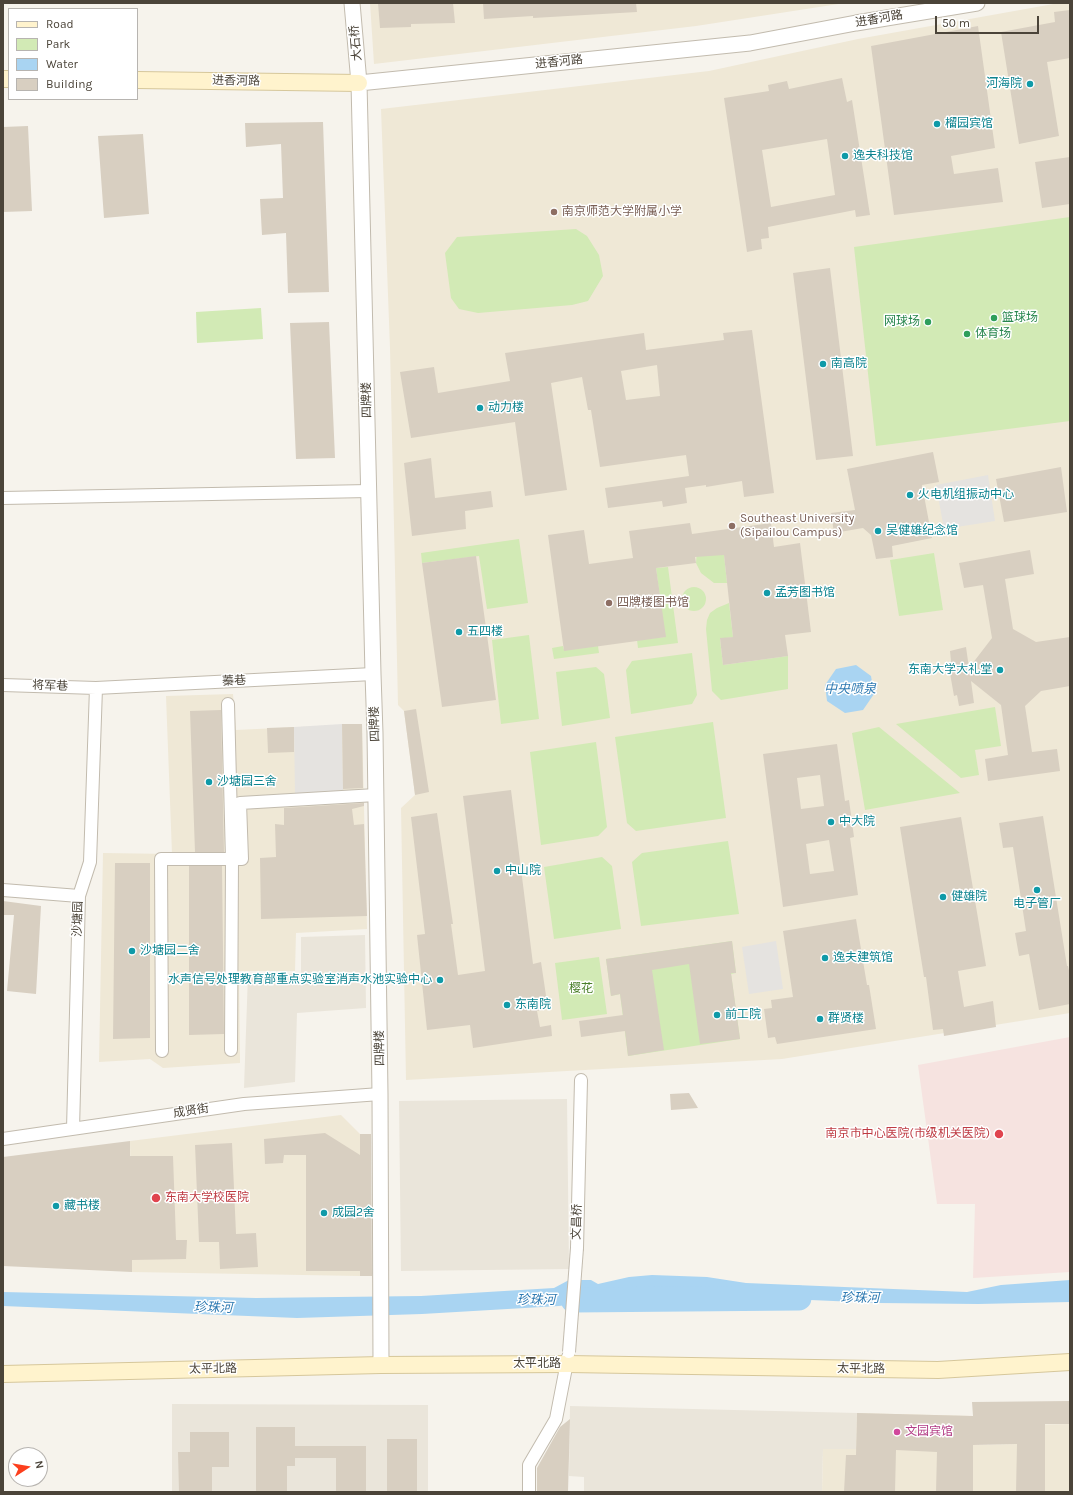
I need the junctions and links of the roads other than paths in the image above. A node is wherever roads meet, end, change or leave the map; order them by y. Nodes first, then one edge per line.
1 (352, 3) edge
2 (976, 3) edge
3 (138, 80) edge
4 (359, 83) junction
5 (369, 491) junction
6 (3, 498) edge
7 (373, 674) junction
8 (3, 685) edge
9 (96, 688) junction
10 (228, 704) dead end
11 (376, 795) junction
12 (232, 859) junction
13 (3, 890) edge
14 (78, 896) junction
15 (231, 1050) dead end
16 (162, 1051) dead end
17 (581, 1080) dead end
18 (380, 1094) junction
19 (73, 1129) junction
20 (3, 1139) edge
21 (568, 1358) junction
22 (1070, 1362) edge
23 (381, 1365) junction
24 (3, 1374) edge
25 (529, 1492) edge

1 - 4 street, 大石桥
2 - 4 street, 进香河路
3 - 4 main road, 进香河路
4 - 5 street, 四牌楼
5 - 6 street
5 - 7 street, 四牌楼
7 - 9 street, 蓁巷
7 - 11 street, 四牌楼
8 - 9 street, 将军巷
9 - 14 street, 沙塘园
10 - 12 street
11 - 12 street
11 - 18 street, 四牌楼
12 - 15 street
12 - 16 street
13 - 14 street
14 - 19 street, 沙塘园
17 - 21 street, 文昌桥, bridge
18 - 19 street, 成贤街
18 - 23 street, 四牌楼
19 - 20 street, 成贤街
21 - 22 main road, 太平北路
21 - 23 main road, 太平北路
21 - 25 street, 文昌桥
23 - 24 main road, 太平北路

